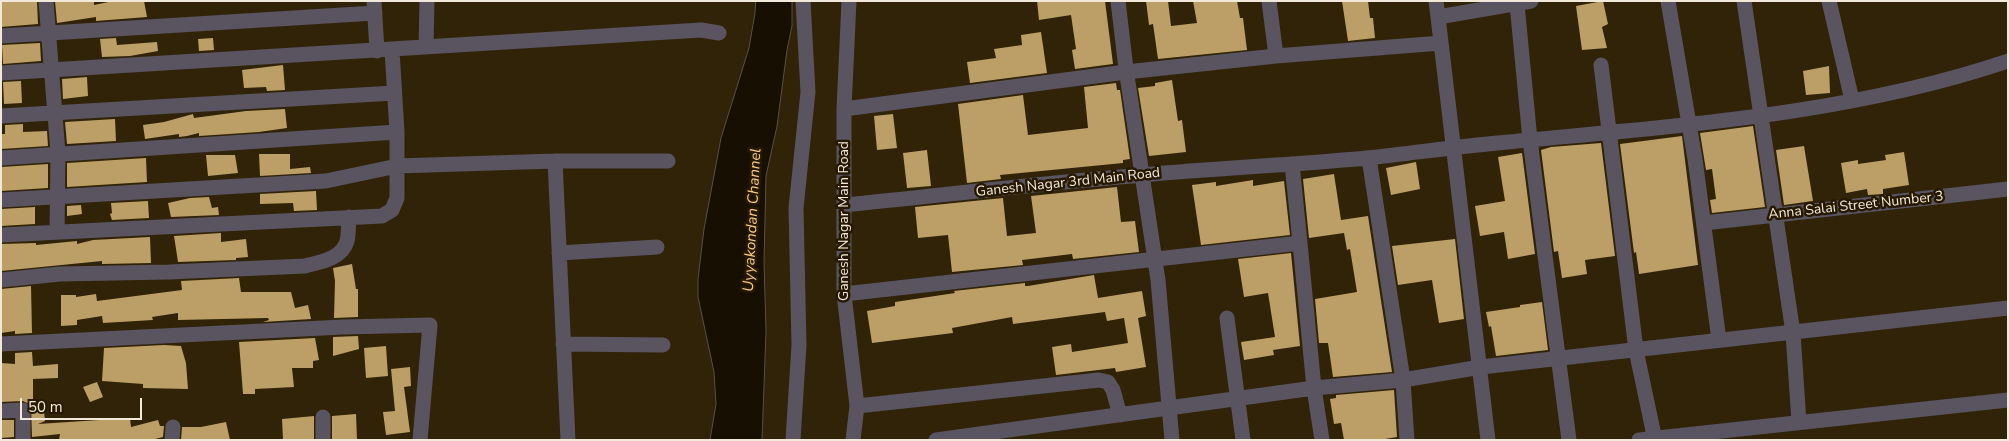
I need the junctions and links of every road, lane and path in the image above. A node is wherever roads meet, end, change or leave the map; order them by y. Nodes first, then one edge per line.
1 (46, 1) edge
2 (427, 1) edge
3 (802, 1) edge
4 (849, 1) edge
5 (1118, 1) edge
6 (1270, 1) edge
7 (1436, 1) edge
8 (1668, 1) edge
9 (1744, 1) edge
10 (1829, 1) edge
11 (1524, 2) edge
12 (374, 7) edge
13 (1438, 17) junction
14 (50, 33) junction
15 (719, 33) dead end
16 (1, 36) edge
17 (1441, 43) junction
18 (426, 48) junction
19 (384, 50) junction
20 (1276, 56) junction
21 (2008, 61) edge
22 (1601, 65) dead end
23 (52, 70) junction
24 (1126, 72) junction
25 (1, 73) edge
26 (394, 93) junction
27 (1852, 100) junction
28 (844, 109) junction
29 (55, 112) junction
30 (1762, 115) junction
31 (1, 116) edge
32 (1689, 124) junction
33 (397, 132) junction
34 (1610, 132) junction
35 (1530, 140) junction
36 (1453, 147) junction
37 (58, 153) junction
38 (1, 158) edge
39 (1369, 158) junction
40 (555, 161) junction
41 (668, 161) dead end
42 (1292, 164) junction
43 (397, 166) junction
44 (1142, 175) junction
45 (2008, 189) edge
46 (57, 197) junction
47 (1, 200) edge
48 (844, 206) junction
49 (1776, 215) junction
50 (349, 218) junction
51 (1704, 224) junction
52 (57, 232) junction
53 (1, 236) edge
54 (1300, 243) junction
55 (657, 247) dead end
56 (560, 253) junction
57 (1154, 259) junction
58 (1, 280) edge
59 (844, 294) junction
60 (2008, 308) edge
61 (1226, 318) dead end
62 (1793, 333) junction
63 (1719, 340) junction
64 (1, 344) edge
65 (563, 344) junction
66 (663, 345) dead end
67 (1636, 350) junction
68 (1558, 358) junction
69 (1481, 367) junction
70 (1402, 380) junction
71 (1314, 388) junction
72 (1236, 399) junction
73 (2008, 400) edge
74 (857, 406) junction
75 (1169, 408) junction
76 (1, 411) edge
77 (1120, 415) junction
78 (323, 417) dead end
79 (1799, 422) junction
80 (1655, 439) edge
81 (23, 440) edge
82 (324, 440) edge
83 (420, 440) edge
84 (568, 440) edge
85 (794, 440) edge
86 (853, 440) edge
87 (936, 440) edge
88 (1172, 440) edge
89 (1243, 440) edge
90 (1322, 440) edge
91 (1407, 440) edge
92 (1488, 440) edge
93 (1569, 440) edge
94 (1639, 440) edge

1 - 14 street
2 - 18 street
3 - 85 street
4 - 28 street, Ganesh Nagar Main Road
5 - 24 street
6 - 20 street
7 - 13 street
8 - 32 street
9 - 30 street
10 - 27 street
11 - 13 street
11 - 35 street
12 - 14 street
12 - 19 street
13 - 17 street
14 - 16 street
14 - 23 street
15 - 18 street
17 - 20 street
17 - 36 street
18 - 19 street
19 - 23 street
19 - 26 street
20 - 24 street
21 - 27 street, Ganesh Nagar 3rd Main Road
22 - 34 street
23 - 25 street
23 - 29 street
24 - 28 street
24 - 44 street
26 - 29 street
26 - 33 street
27 - 30 street, Ganesh Nagar 3rd Main Road
28 - 48 street, Ganesh Nagar Main Road
29 - 31 street
29 - 37 street
30 - 32 street, Ganesh Nagar 3rd Main Road
30 - 49 street
32 - 34 street, Ganesh Nagar 3rd Main Road
32 - 51 street
33 - 37 street
33 - 43 street
34 - 35 street, Ganesh Nagar 3rd Main Road
34 - 67 street
35 - 36 street, Ganesh Nagar 3rd Main Road
35 - 68 street
36 - 39 street, Ganesh Nagar 3rd Main Road
36 - 69 street
37 - 38 street
37 - 46 street
39 - 42 street, Ganesh Nagar 3rd Main Road
39 - 70 street
40 - 41 street
40 - 43 street
40 - 56 street
42 - 44 street, Ganesh Nagar 3rd Main Road
42 - 54 street
43 - 46 street
43 - 50 street
44 - 48 street, Ganesh Nagar 3rd Main Road
44 - 57 street
45 - 49 street, Anna Salai Street Number 3
46 - 47 street
46 - 52 street
48 - 59 street, Ganesh Nagar Main Road
49 - 51 street, Anna Salai Street Number 3
49 - 62 street
50 - 52 street
50 - 58 street
51 - 63 street
52 - 53 street
54 - 57 street
54 - 71 street
55 - 56 street
56 - 65 street
57 - 59 street
57 - 75 street
59 - 74 street, Ganesh Nagar Main Road
60 - 62 street
61 - 72 street
62 - 63 street
62 - 79 street
63 - 67 street
64 - 83 street
65 - 66 street
65 - 84 street
67 - 68 street
67 - 80 street
68 - 69 street
68 - 93 street
69 - 70 street
69 - 92 street
70 - 71 street
70 - 91 street
71 - 72 street
71 - 90 street
72 - 75 street
72 - 89 street
73 - 79 street
74 - 77 street
74 - 86 street, Ganesh Nagar Main Road
75 - 77 street
75 - 88 street
76 - 81 street
77 - 87 street
78 - 82 street
79 - 80 street
80 - 94 street

